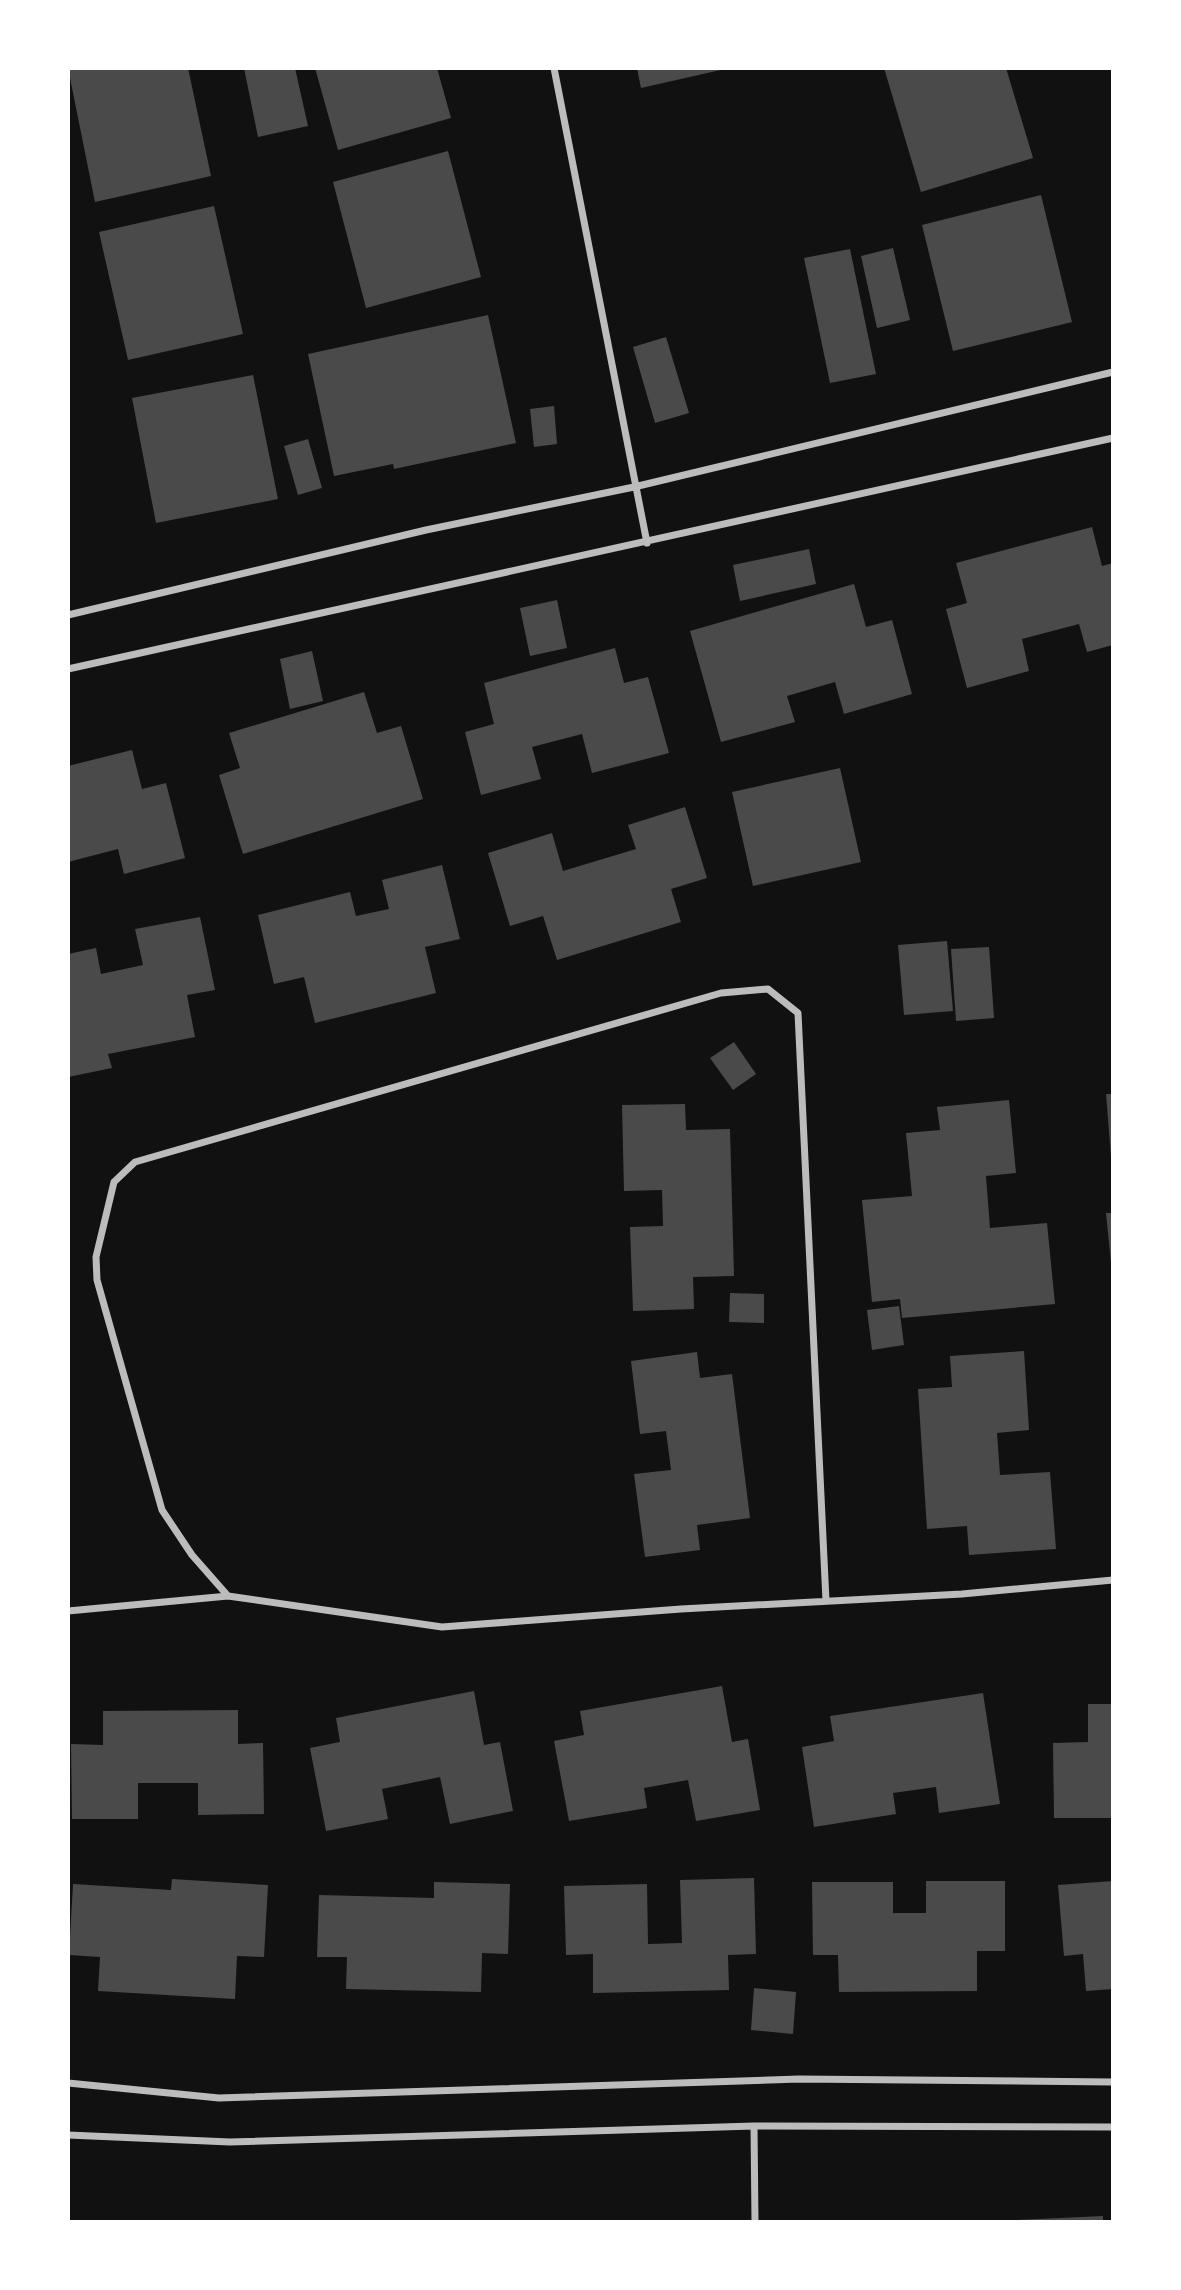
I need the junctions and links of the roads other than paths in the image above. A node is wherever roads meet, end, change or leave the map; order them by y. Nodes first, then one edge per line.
1 (554, 68) edge
2 (1113, 372) edge
3 (1113, 438) edge
4 (634, 487) junction
5 (647, 543) junction
6 (68, 615) edge
7 (68, 669) edge
8 (1113, 1580) edge
9 (228, 1596) junction
10 (826, 1601) junction
11 (68, 1611) edge
12 (1113, 2082) edge
13 (68, 2083) edge
14 (754, 2126) junction
15 (1113, 2127) edge
16 (68, 2135) edge
17 (755, 2222) edge

1 - 4 street
2 - 4 street
3 - 5 street
4 - 5 street
4 - 6 street
5 - 7 street
8 - 10 street
9 - 10 street
9 - 10 street
9 - 11 street
12 - 13 street
14 - 15 street
14 - 16 street
14 - 17 street

